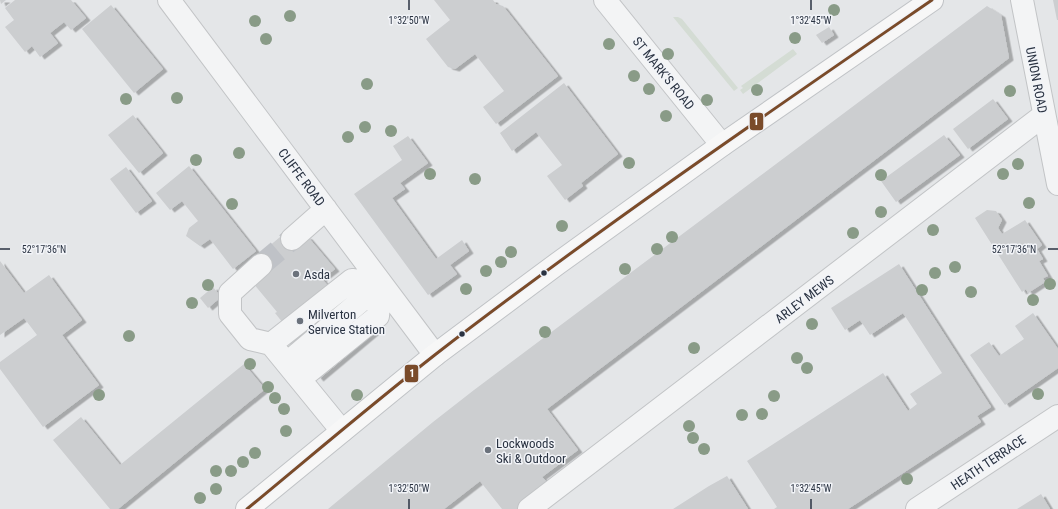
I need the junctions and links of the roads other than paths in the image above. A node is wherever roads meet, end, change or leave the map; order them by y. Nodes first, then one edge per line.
1 (168, 0) edge
2 (605, 0) edge
3 (932, 0) edge
4 (1022, 0) edge
5 (1044, 115) junction
6 (722, 145) junction
7 (1058, 184) edge
8 (326, 209) junction
9 (292, 239) tunnel mouth
10 (261, 265) tunnel mouth
11 (381, 284) junction
12 (271, 344) junction
13 (435, 355) junction
14 (294, 371) junction
15 (1058, 416) edge
16 (342, 431) junction
17 (247, 509) edge
18 (529, 509) edge
19 (917, 509) edge

1 - 8 street, CLIFFE ROAD
2 - 6 street, ST MARK'S ROAD
3 - 6 main road
4 - 5 street, UNION ROAD
5 - 7 street, UNION ROAD
5 - 18 street, ARLEY MEWS
6 - 13 main road
8 - 9 street
8 - 11 street, CLIFFE ROAD
10 - 12 street
11 - 12 street
11 - 13 street, CLIFFE ROAD
11 - 14 street
12 - 14 street
13 - 16 main road
14 - 16 street
15 - 19 street, HEATH TERRACE
16 - 17 main road

